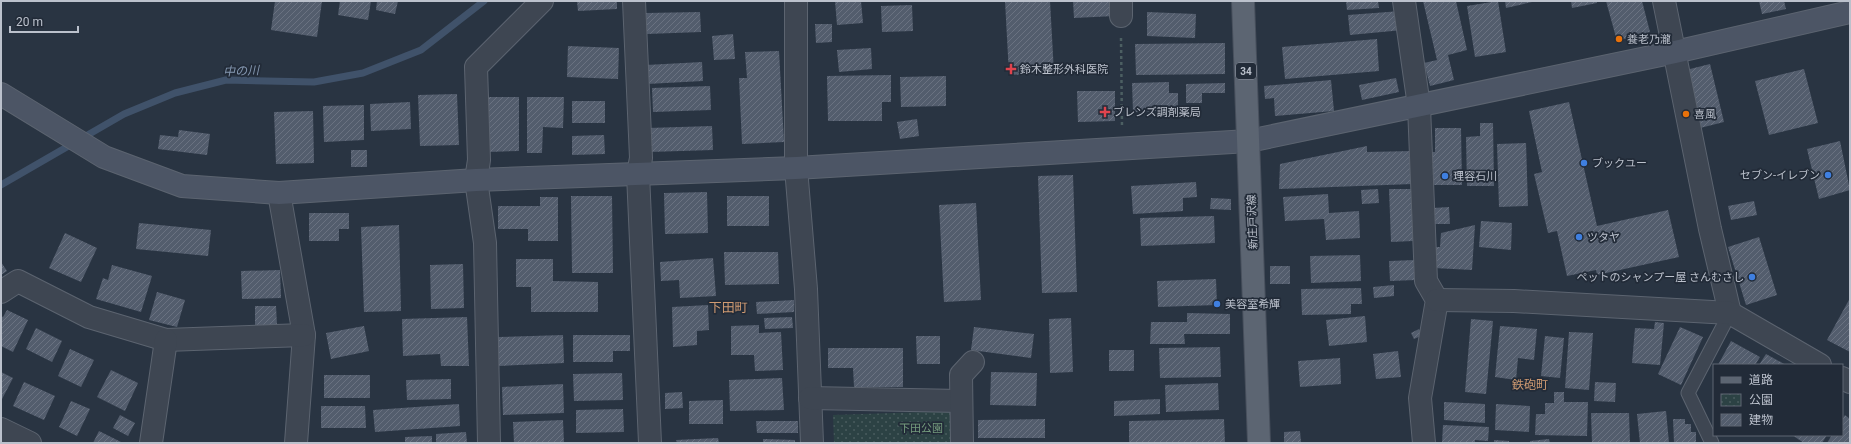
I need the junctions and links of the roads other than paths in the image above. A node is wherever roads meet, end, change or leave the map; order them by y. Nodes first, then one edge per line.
1 (542, 1) edge
2 (634, 1) edge
3 (796, 1) edge
4 (1243, 1) edge
5 (1404, 1) edge
6 (1664, 1) edge
7 (1850, 12) edge
8 (1675, 52) junction
9 (1, 94) edge
10 (1419, 106) junction
11 (1249, 141) junction
12 (796, 168) junction
13 (638, 174) junction
14 (476, 180) junction
15 (279, 193) junction
16 (1, 292) edge
17 (1438, 300) junction
18 (1730, 313) junction
19 (304, 335) junction
20 (166, 340) junction
21 (973, 362) dead end
22 (1818, 364) edge
23 (810, 398) junction
24 (960, 400) junction
25 (1, 430) edge
26 (30, 443) edge
27 (151, 443) edge
28 (296, 443) edge
29 (490, 443) edge
30 (650, 443) edge
31 (812, 443) edge
32 (962, 443) edge
33 (1259, 443) edge
34 (1424, 443) edge
35 (1712, 443) edge

1 - 14 street
2 - 13 street
3 - 12 street
4 - 11 main road, 新庄戸沢線 / 34
5 - 10 street
6 - 8 street
7 - 8 street
8 - 10 street
8 - 18 street
9 - 15 street
10 - 11 street
10 - 17 street
11 - 12 street
11 - 33 main road, 新庄戸沢線 / 34
12 - 13 street
12 - 23 street
13 - 14 street
13 - 30 street
14 - 15 street
14 - 29 street
15 - 19 street
16 - 20 street
17 - 18 street
17 - 34 street
18 - 22 street
18 - 35 lane
19 - 20 street
19 - 28 street
20 - 27 street
21 - 24 street
23 - 24 street
23 - 31 street
24 - 32 street
25 - 26 street

